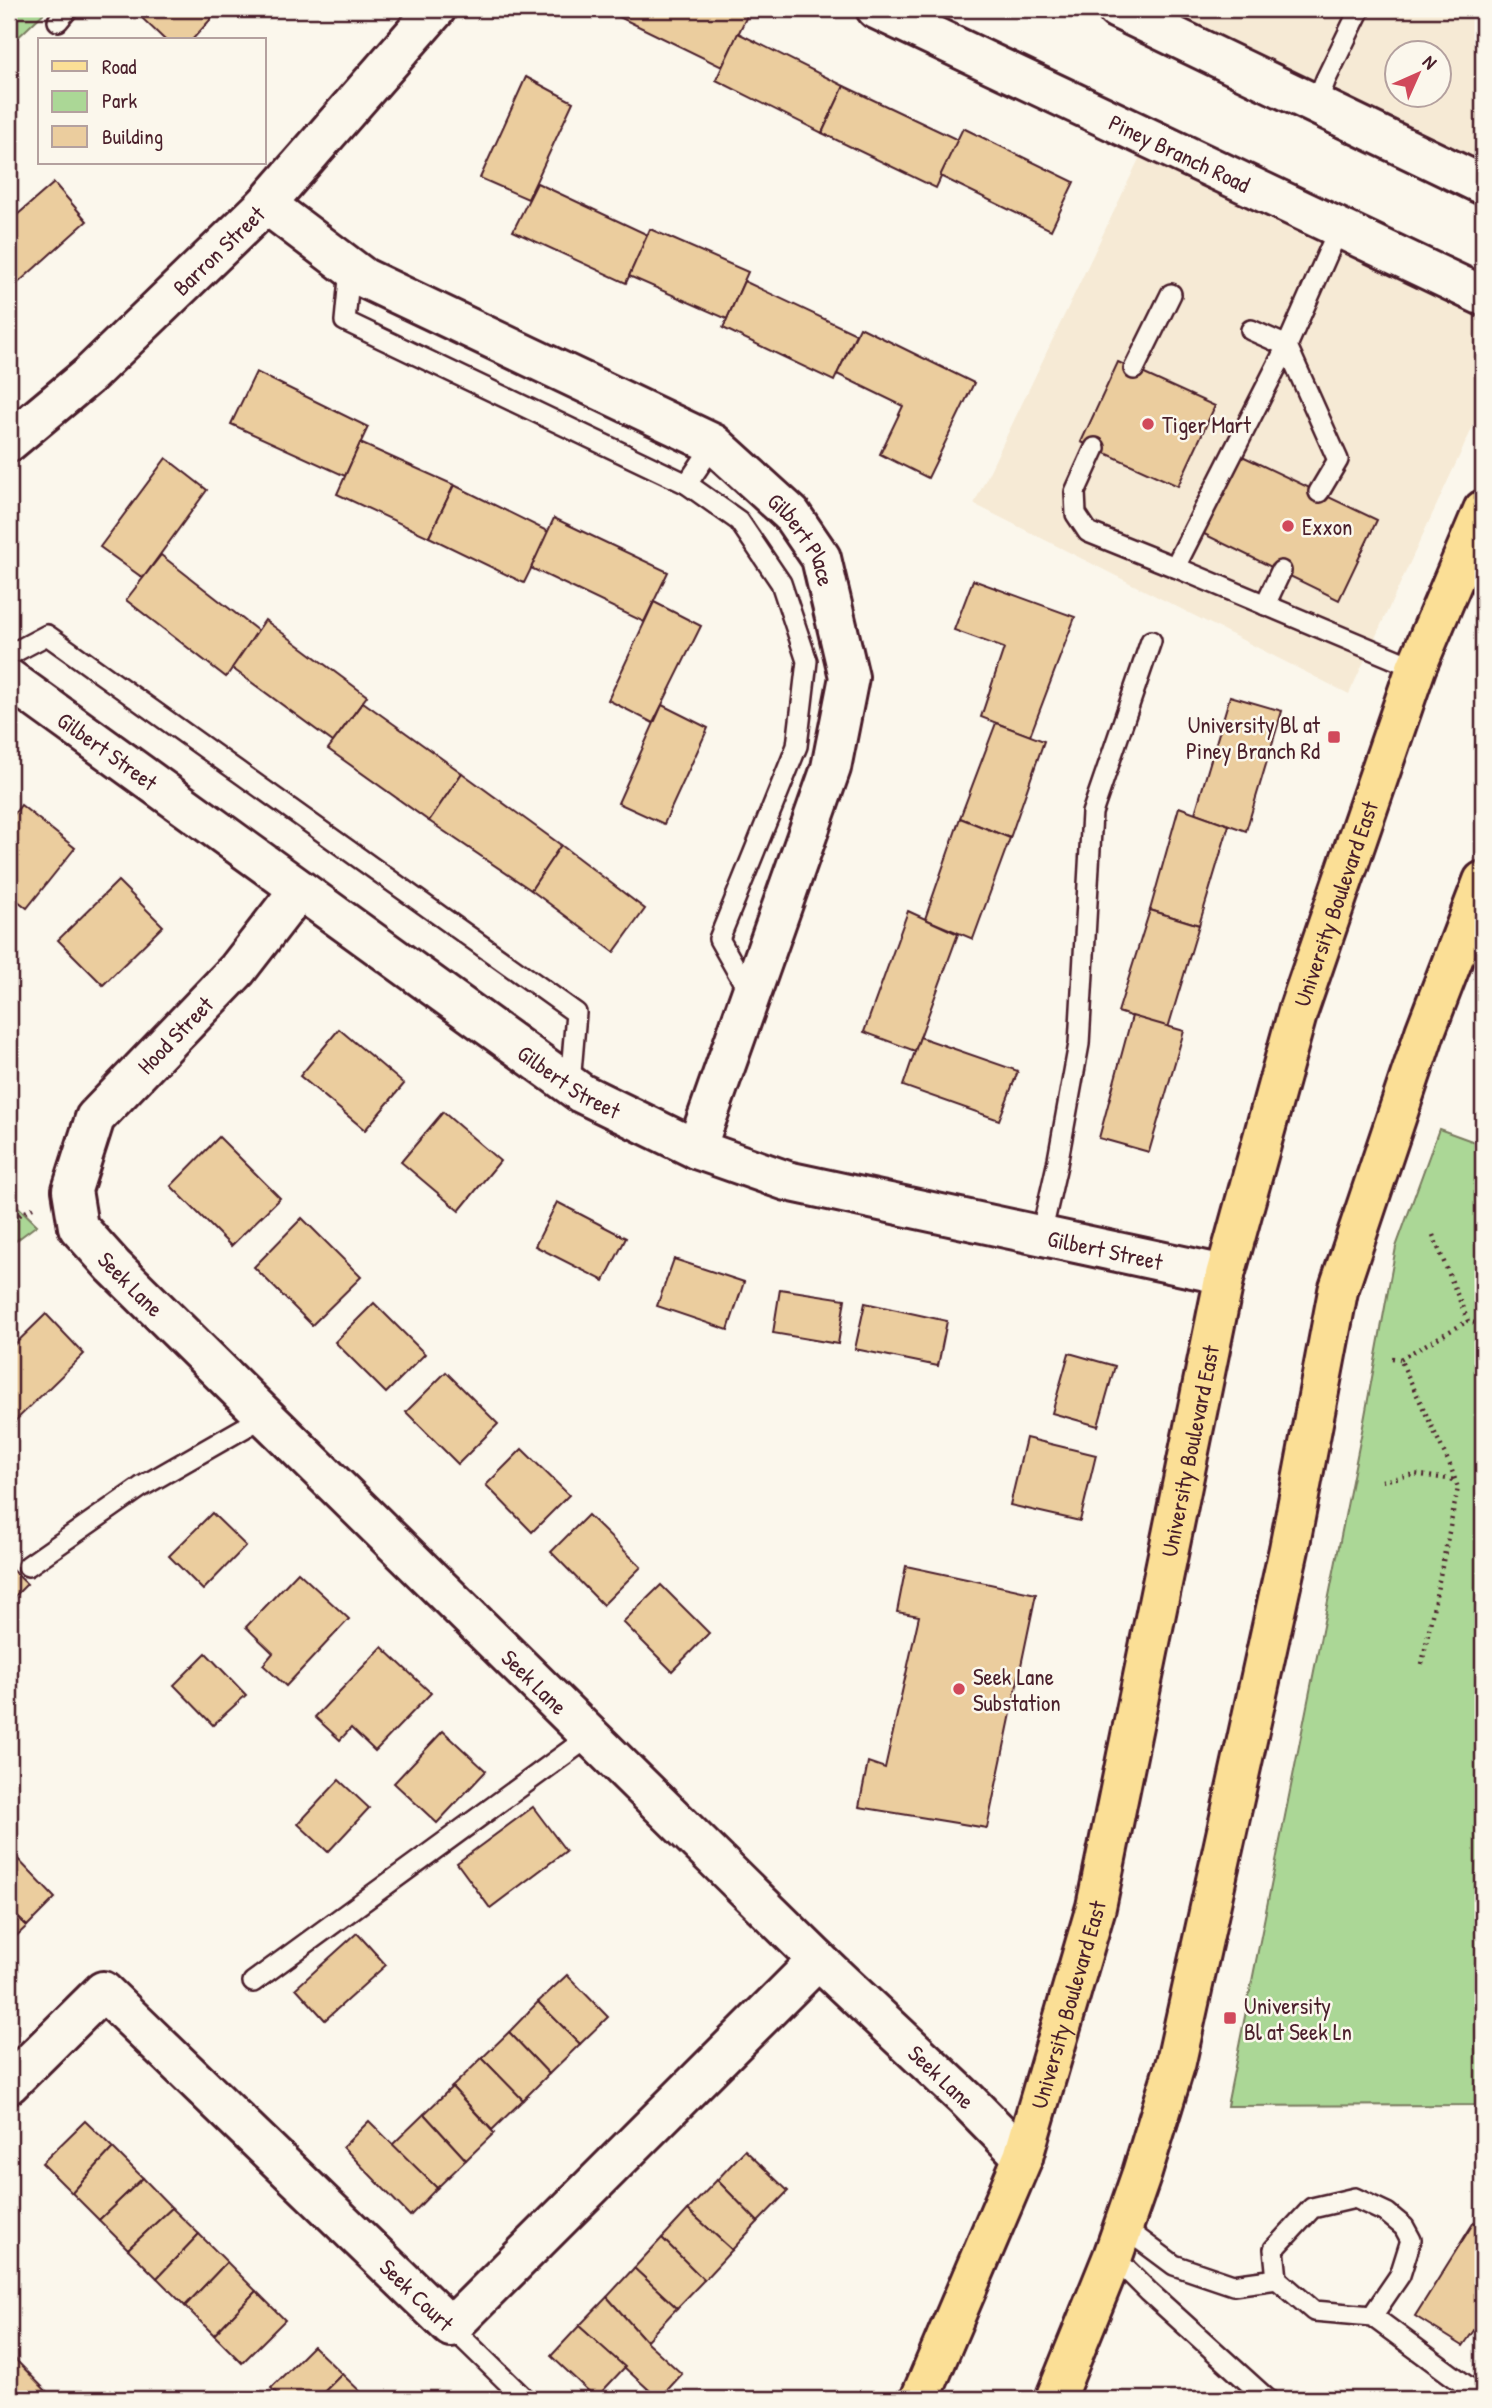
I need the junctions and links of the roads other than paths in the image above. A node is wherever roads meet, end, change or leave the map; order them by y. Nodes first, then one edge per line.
1 (436, 9) edge
2 (877, 9) edge
3 (1360, 9) edge
4 (1121, 10) edge
5 (1317, 103) junction
6 (1483, 185) edge
7 (266, 204) junction
8 (1339, 228) junction
9 (350, 268) junction
10 (1171, 294) dead end
11 (1483, 296) edge
12 (1251, 330) dead end
13 (1287, 346) junction
14 (1134, 369) dead end
15 (9, 442) edge
16 (714, 443) junction
17 (1095, 449) dead end
18 (688, 484) junction
19 (1319, 492) dead end
20 (1483, 510) edge
21 (1175, 567) junction
22 (1281, 571) dead end
23 (1265, 605) junction
24 (1151, 641) dead end
25 (9, 656) edge
26 (1416, 668) junction
27 (9, 679) edge
28 (797, 746) junction
29 (834, 754) junction
30 (1483, 881) edge
31 (299, 890) junction
32 (751, 994) junction
33 (570, 1084) junction
34 (696, 1149) junction
35 (72, 1190) joint
36 (1041, 1235) junction
37 (1225, 1275) junction
38 (265, 1416) junction
39 (27, 1566) dead end
40 (590, 1736) junction
41 (818, 1960) junction
42 (253, 1982) dead end
43 (9, 2084) edge
44 (1023, 2157) junction
45 (1118, 2242) junction
46 (1277, 2279) junction
47 (1372, 2316) junction
48 (451, 2327) junction
49 (526, 2399) edge
50 (920, 2399) edge
51 (1055, 2399) edge
52 (1267, 2399) edge
53 (1476, 2399) edge

1 - 7 street, Barron Street
2 - 8 street, Piney Branch Road
3 - 5 lane
4 - 5 street
5 - 6 street
7 - 9 street, Gilbert Place
7 - 15 street, Barron Street
8 - 11 street, Piney Branch Road
8 - 13 lane
9 - 16 street, Gilbert Place
9 - 18 lane
10 - 14 lane
12 - 13 lane
13 - 19 lane
13 - 21 lane
16 - 18 lane
16 - 29 street, Gilbert Place
17 - 21 lane
18 - 28 lane
20 - 26 main road, University Boulevard East
21 - 23 lane
22 - 23 lane
23 - 26 lane
24 - 36 lane
25 - 33 lane
26 - 37 main road, University Boulevard East
27 - 31 street, Gilbert Street
28 - 29 lane
28 - 32 lane
29 - 32 street, Gilbert Place
30 - 45 main road
31 - 33 street, Gilbert Street
31 - 35 street, Hood Street
32 - 34 street, Gilbert Place
33 - 34 street, Gilbert Street
34 - 36 street, Gilbert Street
35 - 38 street, Seek Lane
36 - 37 street, Gilbert Street
37 - 44 main road, University Boulevard East
38 - 39 lane
38 - 40 street, Seek Lane
40 - 41 street, Seek Lane
40 - 42 lane
41 - 44 street, Seek Lane
41 - 48 street, Seek Court
43 - 48 street, Seek Court
44 - 50 main road, University Boulevard East
45 - 46 lane
45 - 51 main road
45 - 52 lane
46 - 47 lane
46 - 47 lane
47 - 53 lane
48 - 49 lane

